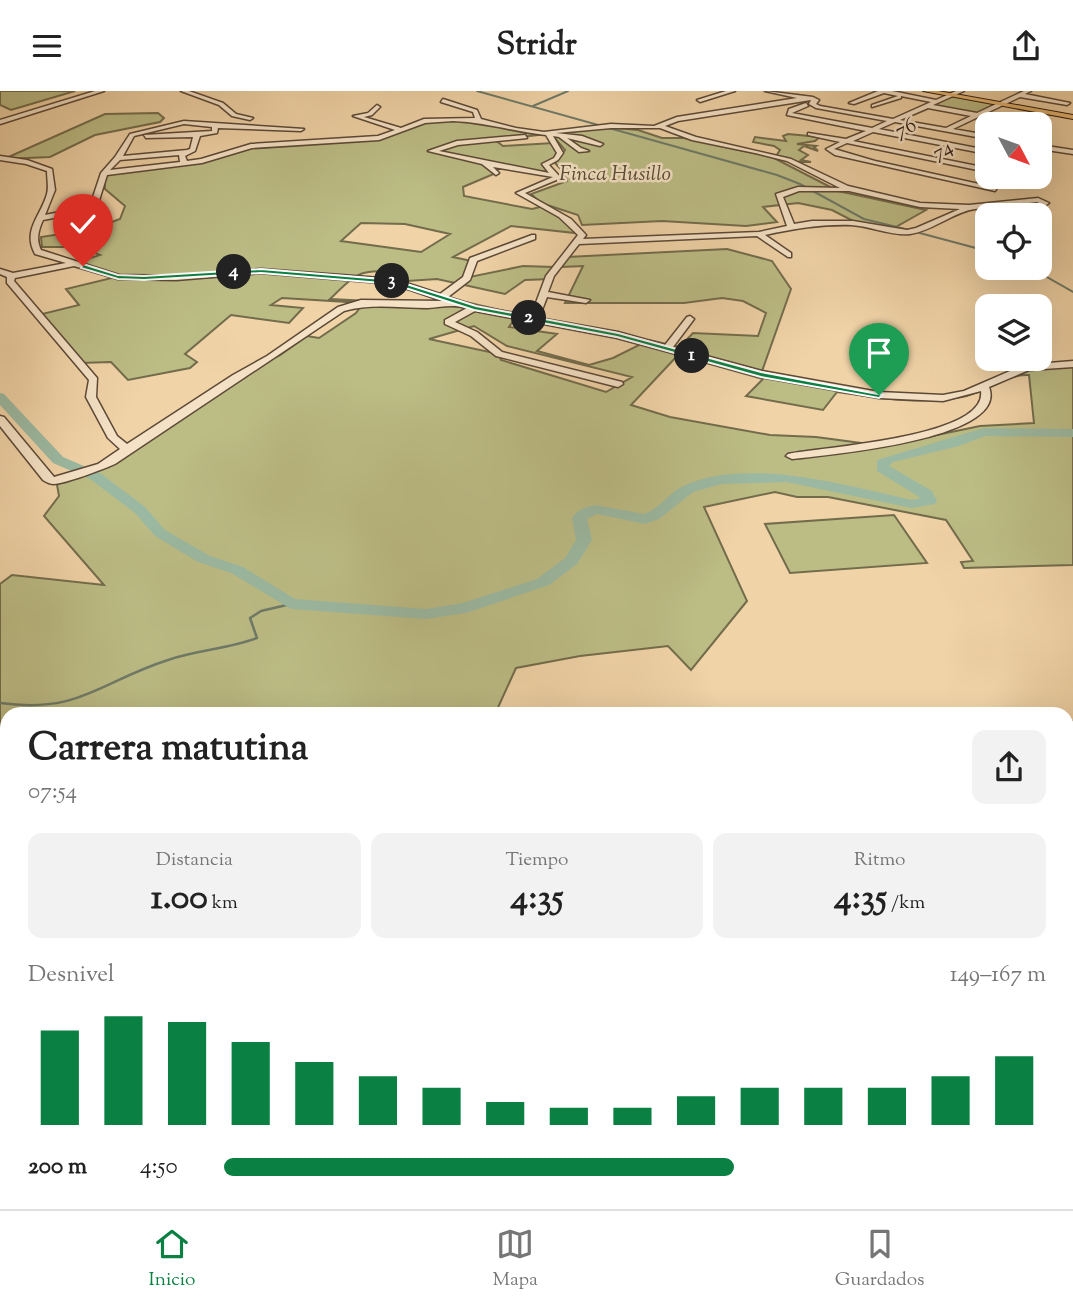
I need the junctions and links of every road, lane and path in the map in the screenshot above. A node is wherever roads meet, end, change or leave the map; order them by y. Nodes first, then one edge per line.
1 (100, 91) edge
2 (184, 91) edge
3 (732, 91) edge
4 (768, 91) edge
5 (794, 91) edge
6 (884, 91) edge
7 (926, 91) edge
8 (961, 91) edge
9 (1028, 91) edge
10 (1041, 91) edge
11 (784, 94) junction
12 (950, 95) junction
13 (1019, 95) junction
14 (870, 96) junction
15 (806, 98) junction
16 (700, 100) dead end
17 (1071, 100) edge
18 (443, 101) dead end
19 (936, 101) junction
20 (852, 103) dead end
21 (814, 104) junction
22 (1000, 104) junction
23 (874, 106) dead end
24 (925, 106) junction
25 (377, 107) dead end
26 (983, 112) edge
27 (1046, 112) joint
28 (1052, 113) edge
29 (0, 114) edge
30 (234, 115) junction
31 (975, 115) edge
32 (975, 116) edge
33 (1073, 117) edge
34 (250, 118) dead end
35 (305, 120) dead end
36 (478, 120) junction
37 (890, 120) junction
38 (0, 122) edge
39 (217, 125) junction
40 (660, 126) junction
41 (301, 129) junction
42 (402, 130) junction
43 (868, 130) junction
44 (946, 130) junction
45 (563, 132) junction
46 (547, 133) junction
47 (222, 134) dead end
48 (810, 134) dead end
49 (200, 135) junction
50 (975, 135) edge
51 (131, 137) junction
52 (843, 141) junction
53 (923, 141) junction
54 (302, 143) junction
55 (600, 145) dead end
56 (975, 149) edge
57 (1052, 149) edge
58 (586, 151) dead end
59 (201, 152) dead end
60 (899, 152) junction
61 (1072, 152) edge
62 (186, 153) junction
63 (975, 155) edge
64 (1063, 156) dead end
65 (118, 158) junction
66 (0, 159) edge
67 (184, 163) junction
68 (875, 163) junction
69 (956, 164) junction
70 (488, 165) junction
71 (975, 168) edge
72 (104, 173) junction
73 (496, 173) dead end
74 (557, 176) junction
75 (932, 176) junction
76 (915, 184) dead end
77 (975, 185) edge
78 (855, 190) junction
79 (992, 205) joint
80 (975, 206) edge
81 (969, 207) junction
82 (41, 218) junction
83 (791, 226) junction
84 (759, 234) junction
85 (532, 237) dead end
86 (577, 242) junction
87 (788, 255) dead end
88 (72, 264) junction
89 (0, 271) edge
90 (12, 276) junction
91 (544, 294) junction
92 (442, 297) junction
93 (586, 300) dead end
94 (455, 302) junction
95 (474, 308) junction
96 (534, 319) junction
97 (690, 319) dead end
98 (667, 348) junction
99 (1073, 364) edge
100 (618, 384) dead end
101 (984, 386) junction
102 (0, 419) edge
103 (127, 449) junction
104 (792, 456) dead end

1 - 38 street
2 - 30 street
3 - 16 street
4 - 11 street
5 - 11 street
6 - 14 street
6 - 19 street
7 - 12 main road
8 - 12 street
9 - 13 street, 76
10 - 17 street
11 - 15 street
12 - 19 street
12 - 22 main road
13 - 17 street
13 - 22 street, 76
14 - 20 street
14 - 23 street
15 - 21 street
15 - 40 street
17 - 27 street
18 - 36 street
19 - 24 street
21 - 37 street
21 - 43 street
22 - 26 street, 76
22 - 27 main road
24 - 31 street
24 - 37 street
25 - 42 street
28 - 33 main road
29 - 38 street
30 - 34 street
30 - 39 street
32 - 44 street, 76
35 - 41 street
36 - 42 street
36 - 46 street
37 - 43 street
37 - 44 street
39 - 41 street
39 - 49 street
39 - 51 street
40 - 45 street
40 - 78 street
41 - 54 street
42 - 54 street
43 - 52 street
43 - 53 street
44 - 50 street
44 - 53 street, 76
45 - 46 street
45 - 55 street
45 - 58 street
46 - 70 street
46 - 74 street
47 - 49 street
48 - 52 street
49 - 51 street
49 - 62 street
51 - 65 street
52 - 60 street
52 - 68 street
53 - 56 street
53 - 60 street, 76
54 - 67 street
57 - 61 street
59 - 62 street
60 - 68 street, 76
60 - 69 street
61 - 64 street
62 - 65 street
62 - 67 street
63 - 69 street, 74
65 - 72 street
66 - 82 street
67 - 72 street
68 - 75 street
69 - 71 street
69 - 75 street, 74
70 - 73 street
70 - 74 street
72 - 82 street
74 - 86 street
75 - 76 street, 74
75 - 77 street
78 - 81 street
78 - 83 street
79 - 79 street
80 - 81 street
81 - 83 street
82 - 88 street
83 - 84 street
84 - 86 street
84 - 87 street
85 - 92 street
86 - 91 street
88 - 90 street
88 - 92 street
89 - 90 street
90 - 103 street
91 - 93 street
91 - 96 street
92 - 94 street
94 - 95 street
94 - 103 street
95 - 96 street
95 - 100 street
96 - 98 street
97 - 98 street
98 - 101 street
99 - 101 street
101 - 104 street
102 - 103 street

